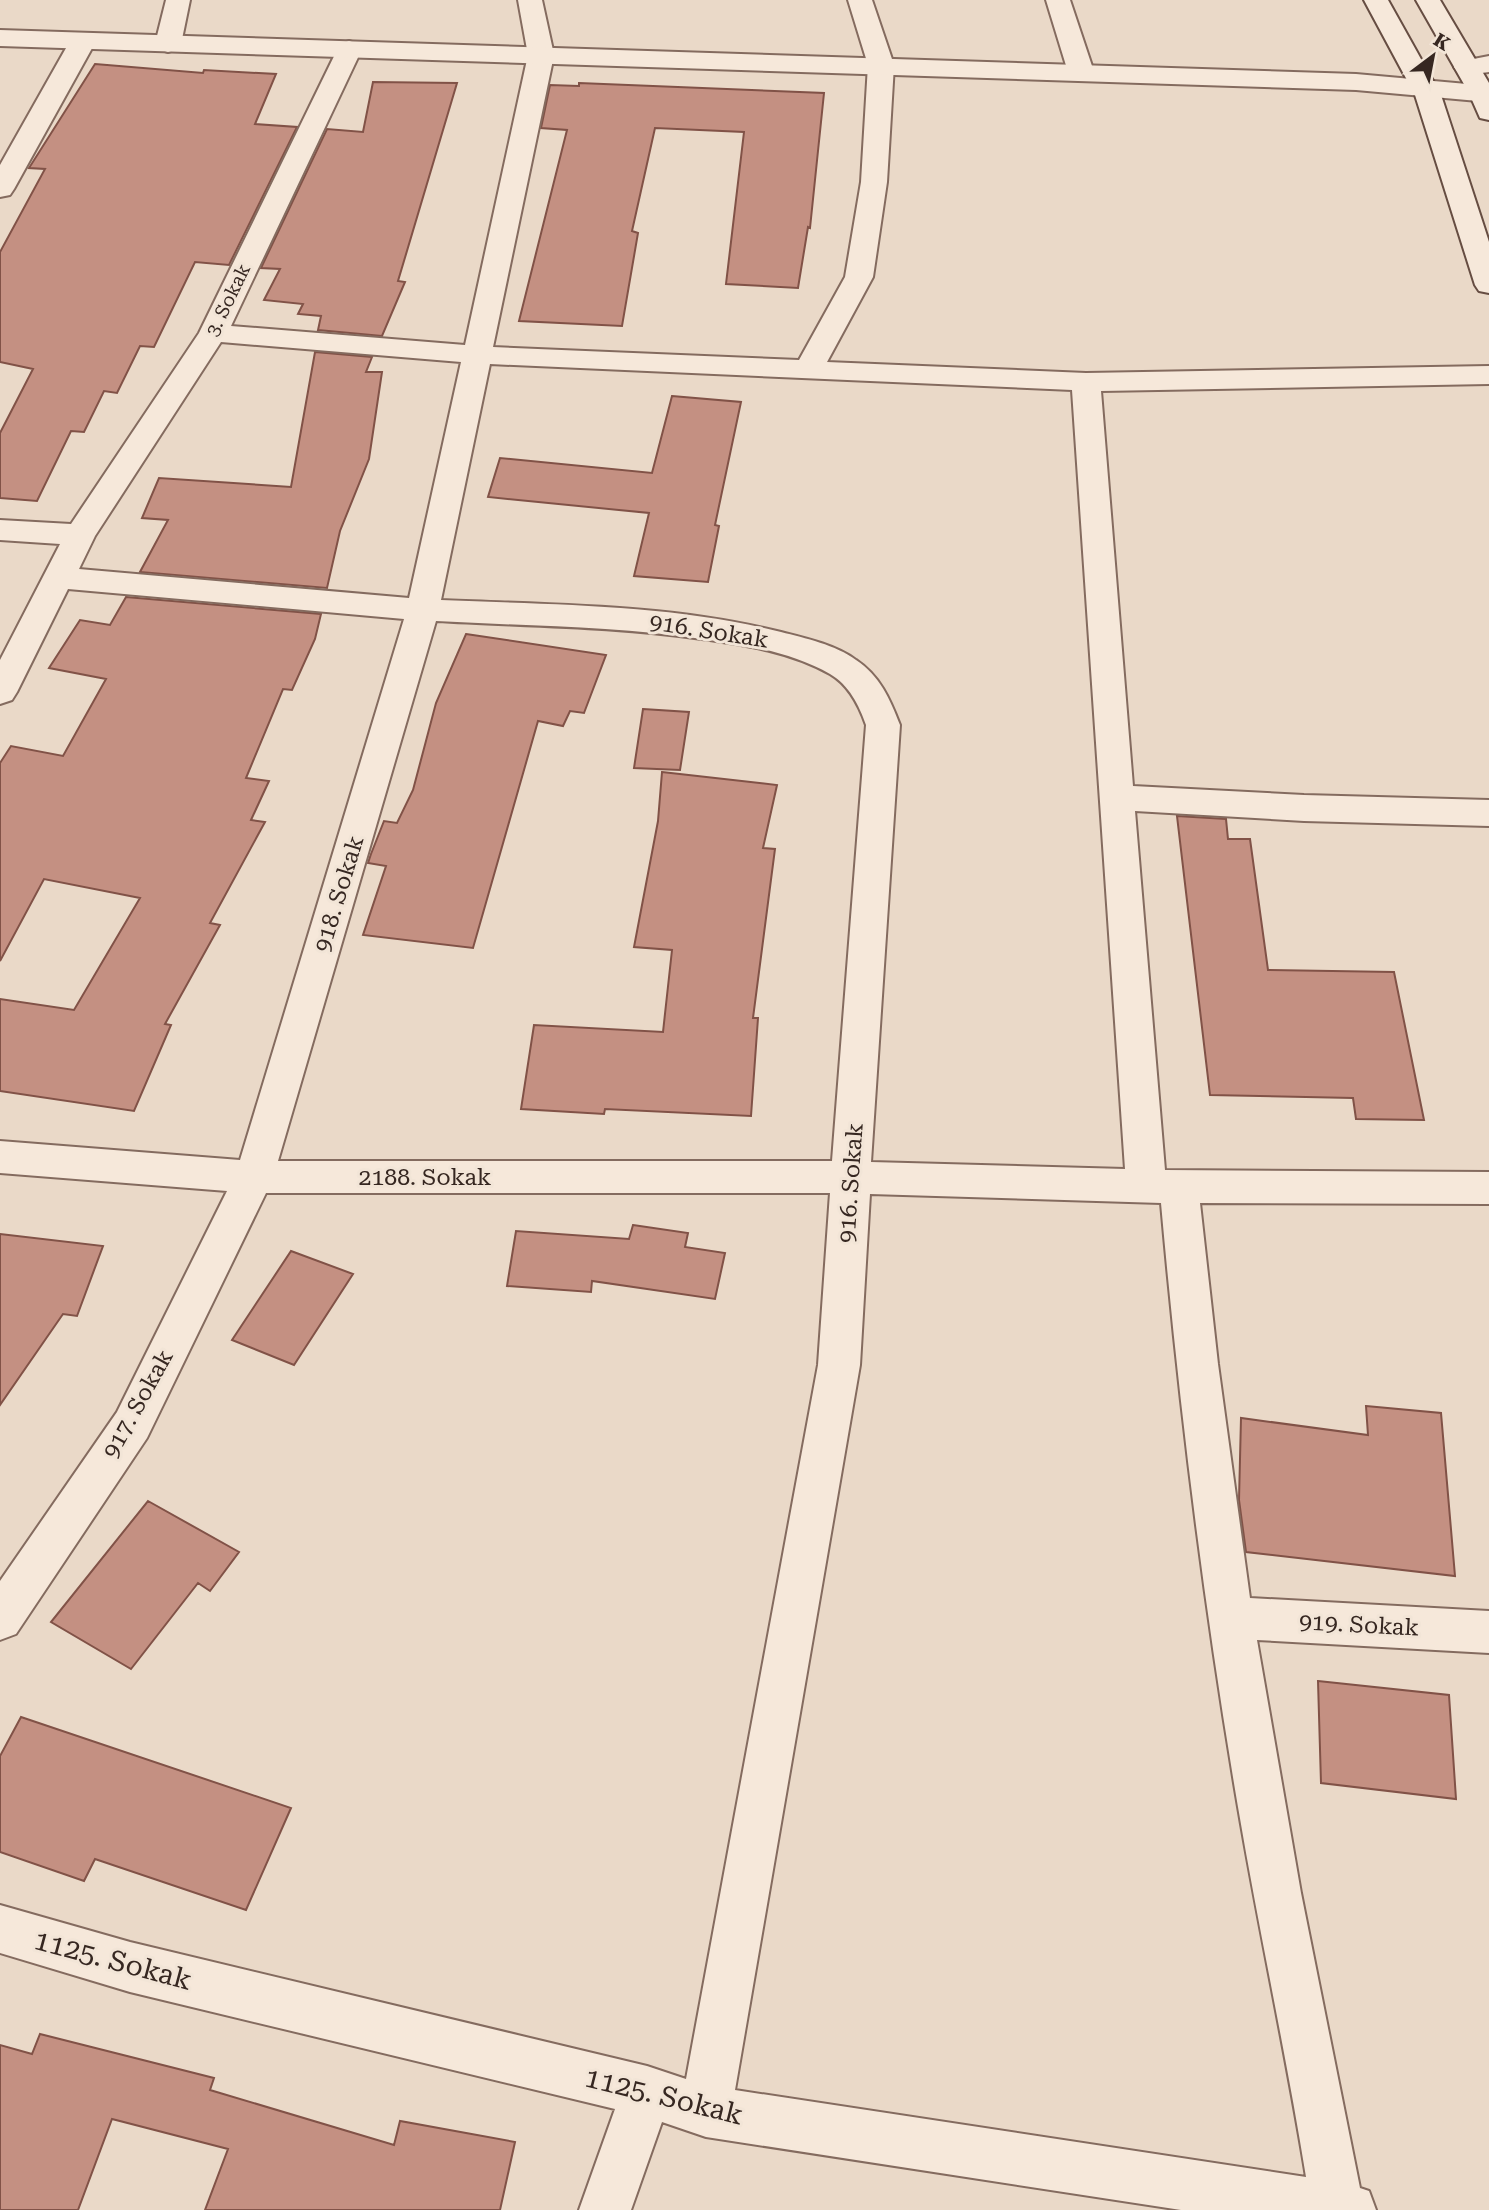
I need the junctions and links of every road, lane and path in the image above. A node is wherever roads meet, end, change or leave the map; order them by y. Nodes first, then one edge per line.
1 (178, 0) edge
2 (530, 0) edge
3 (860, 0) edge
4 (1058, 0) edge
5 (1376, 0) edge
6 (1428, 0) edge
7 (0, 38) edge
8 (83, 41) junction
9 (168, 44) junction
10 (349, 49) junction
11 (541, 55) junction
12 (881, 65) junction
13 (1478, 65) edge
14 (1081, 72) junction
15 (1423, 86) junction
16 (1487, 100) edge
17 (1, 187) edge
18 (1489, 285) edge
19 (213, 333) junction
20 (478, 355) junction
21 (808, 370) junction
22 (1489, 375) edge
23 (1086, 382) junction
24 (0, 530) edge
25 (80, 535) junction
26 (60, 578) junction
27 (423, 610) junction
28 (0, 692) edge
29 (1116, 797) junction
30 (1489, 813) edge
31 (0, 1157) edge
32 (254, 1177) junction
33 (851, 1177) junction
34 (1163, 1186) junction
35 (1489, 1188) edge
36 (1230, 1618) junction
37 (0, 1619) edge
38 (1489, 1632) edge
39 (0, 1929) edge
40 (647, 2091) junction
41 (706, 2111) junction
42 (604, 2210) edge
43 (1342, 2210) edge

1 - 9 street
2 - 11 street
3 - 12 street
4 - 14 street
5 - 15 street
6 - 13 street
7 - 8 street
8 - 9 street
8 - 17 street
9 - 10 street
10 - 11 street
10 - 19 street, 3. Sokak
11 - 12 street
11 - 20 street
12 - 14 street
12 - 21 street
13 - 16 street
14 - 15 street
15 - 16 street
15 - 18 street
19 - 20 street
19 - 25 street, 3. Sokak
20 - 21 street
20 - 27 street
21 - 23 street
22 - 23 street
23 - 29 street
24 - 25 street
25 - 26 street
26 - 27 street, 916. Sokak
26 - 28 street
27 - 32 street, 918. Sokak
27 - 33 street, 916. Sokak
29 - 30 street
29 - 34 street
31 - 32 street, 2188. Sokak
32 - 33 street, 2188. Sokak
32 - 37 street, 917. Sokak
33 - 34 street, 2188. Sokak
33 - 41 street, 916. Sokak
34 - 35 street, 2188. Sokak
34 - 36 street
36 - 38 street, 919. Sokak
36 - 43 street
39 - 40 street, 1125. Sokak
40 - 41 street, 1125. Sokak
40 - 42 street
41 - 43 street, 1125. Sokak

